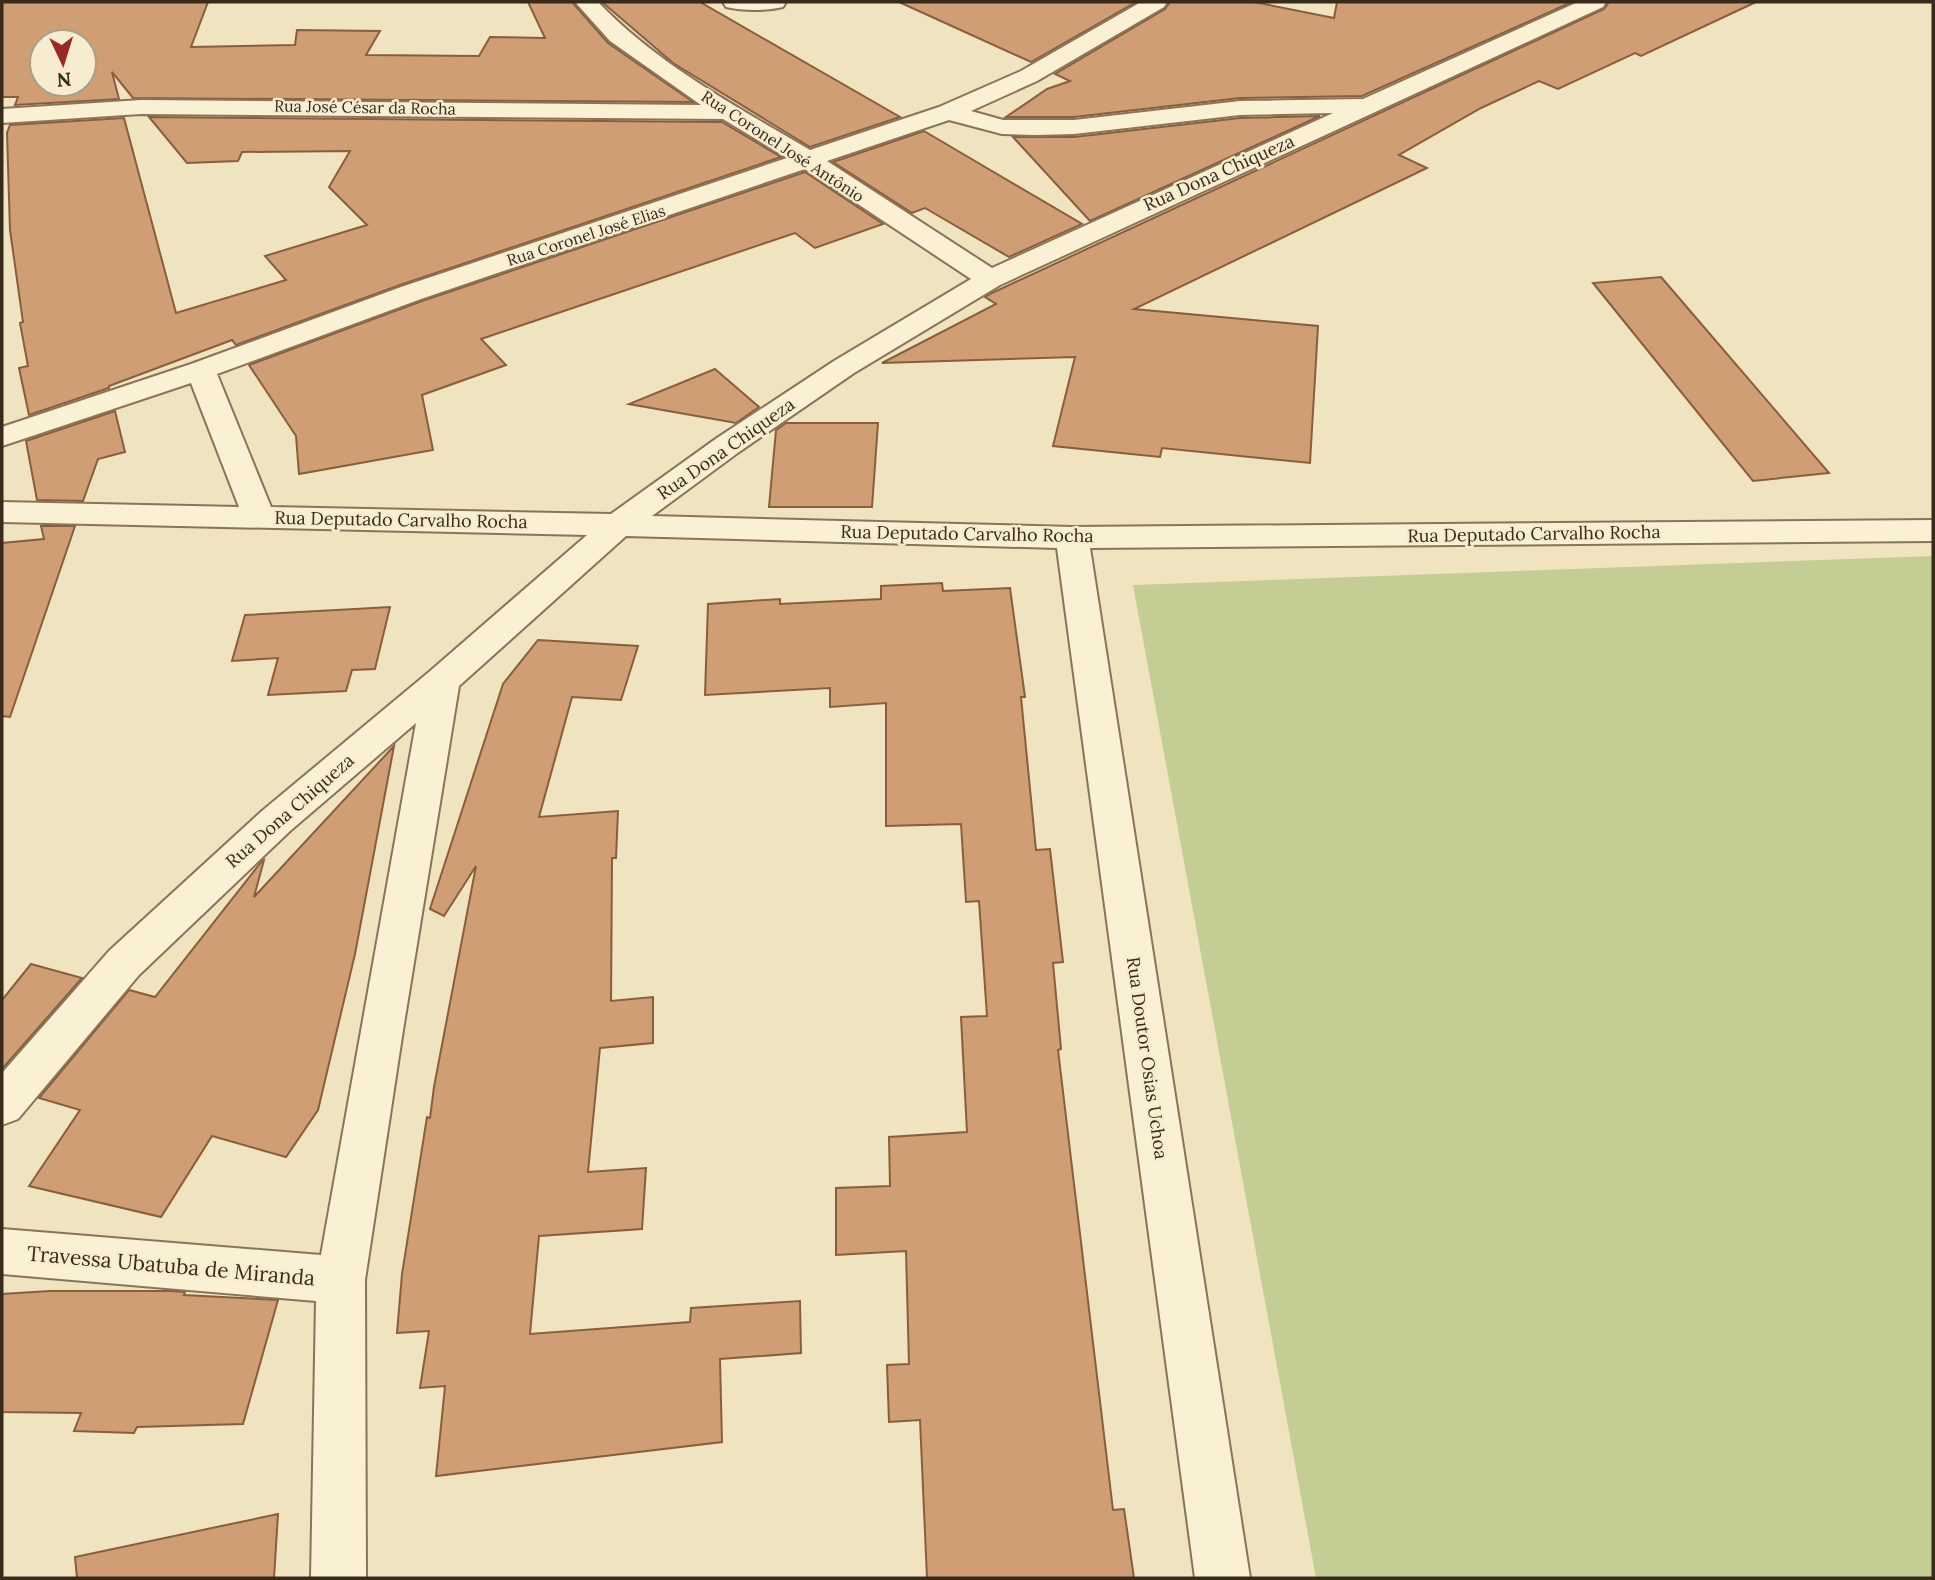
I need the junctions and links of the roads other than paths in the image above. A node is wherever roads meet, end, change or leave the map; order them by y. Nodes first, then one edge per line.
1 (586, 2) edge
2 (734, 2) edge
3 (775, 2) edge
4 (1156, 2) edge
5 (1595, 2) edge
6 (1371, 105) junction
7 (728, 112) junction
8 (948, 113) junction
9 (2, 116) edge
10 (809, 160) junction
11 (990, 279) junction
12 (201, 370) junction
13 (2, 437) edge
14 (2, 512) edge
15 (259, 517) junction
16 (618, 525) junction
17 (1933, 530) edge
18 (1072, 538) junction
19 (442, 681) junction
20 (2, 1105) edge
21 (2, 1252) edge
22 (341, 1280) junction
23 (339, 1578) edge
24 (1223, 1578) edge

1 - 7 street, Rua Coronel José Antônio
2 - 3 street
4 - 8 street, Rua Coronel José Elias
5 - 6 street, Rua Dona Chiqueza
6 - 8 street
6 - 11 street, Rua Dona Chiqueza
7 - 9 street, Rua José César da Rocha
7 - 10 street, Rua Coronel José Antônio
8 - 10 street, Rua Coronel José Elias
10 - 11 street, Rua Coronel José Antônio
10 - 12 street, Rua Coronel José Elias
11 - 16 street, Rua Dona Chiqueza
12 - 13 street, Rua Coronel José Elias
12 - 15 street
14 - 15 street, Rua Deputado Carvalho Rocha
15 - 16 street, Rua Deputado Carvalho Rocha
16 - 18 street, Rua Deputado Carvalho Rocha
16 - 19 street, Rua Dona Chiqueza
17 - 18 street, Rua Deputado Carvalho Rocha
18 - 24 street, Rua Doutor Osias Uchoa
19 - 20 street, Rua Dona Chiqueza
19 - 22 street
21 - 22 street, Travessa Ubatuba de Miranda
22 - 23 street

